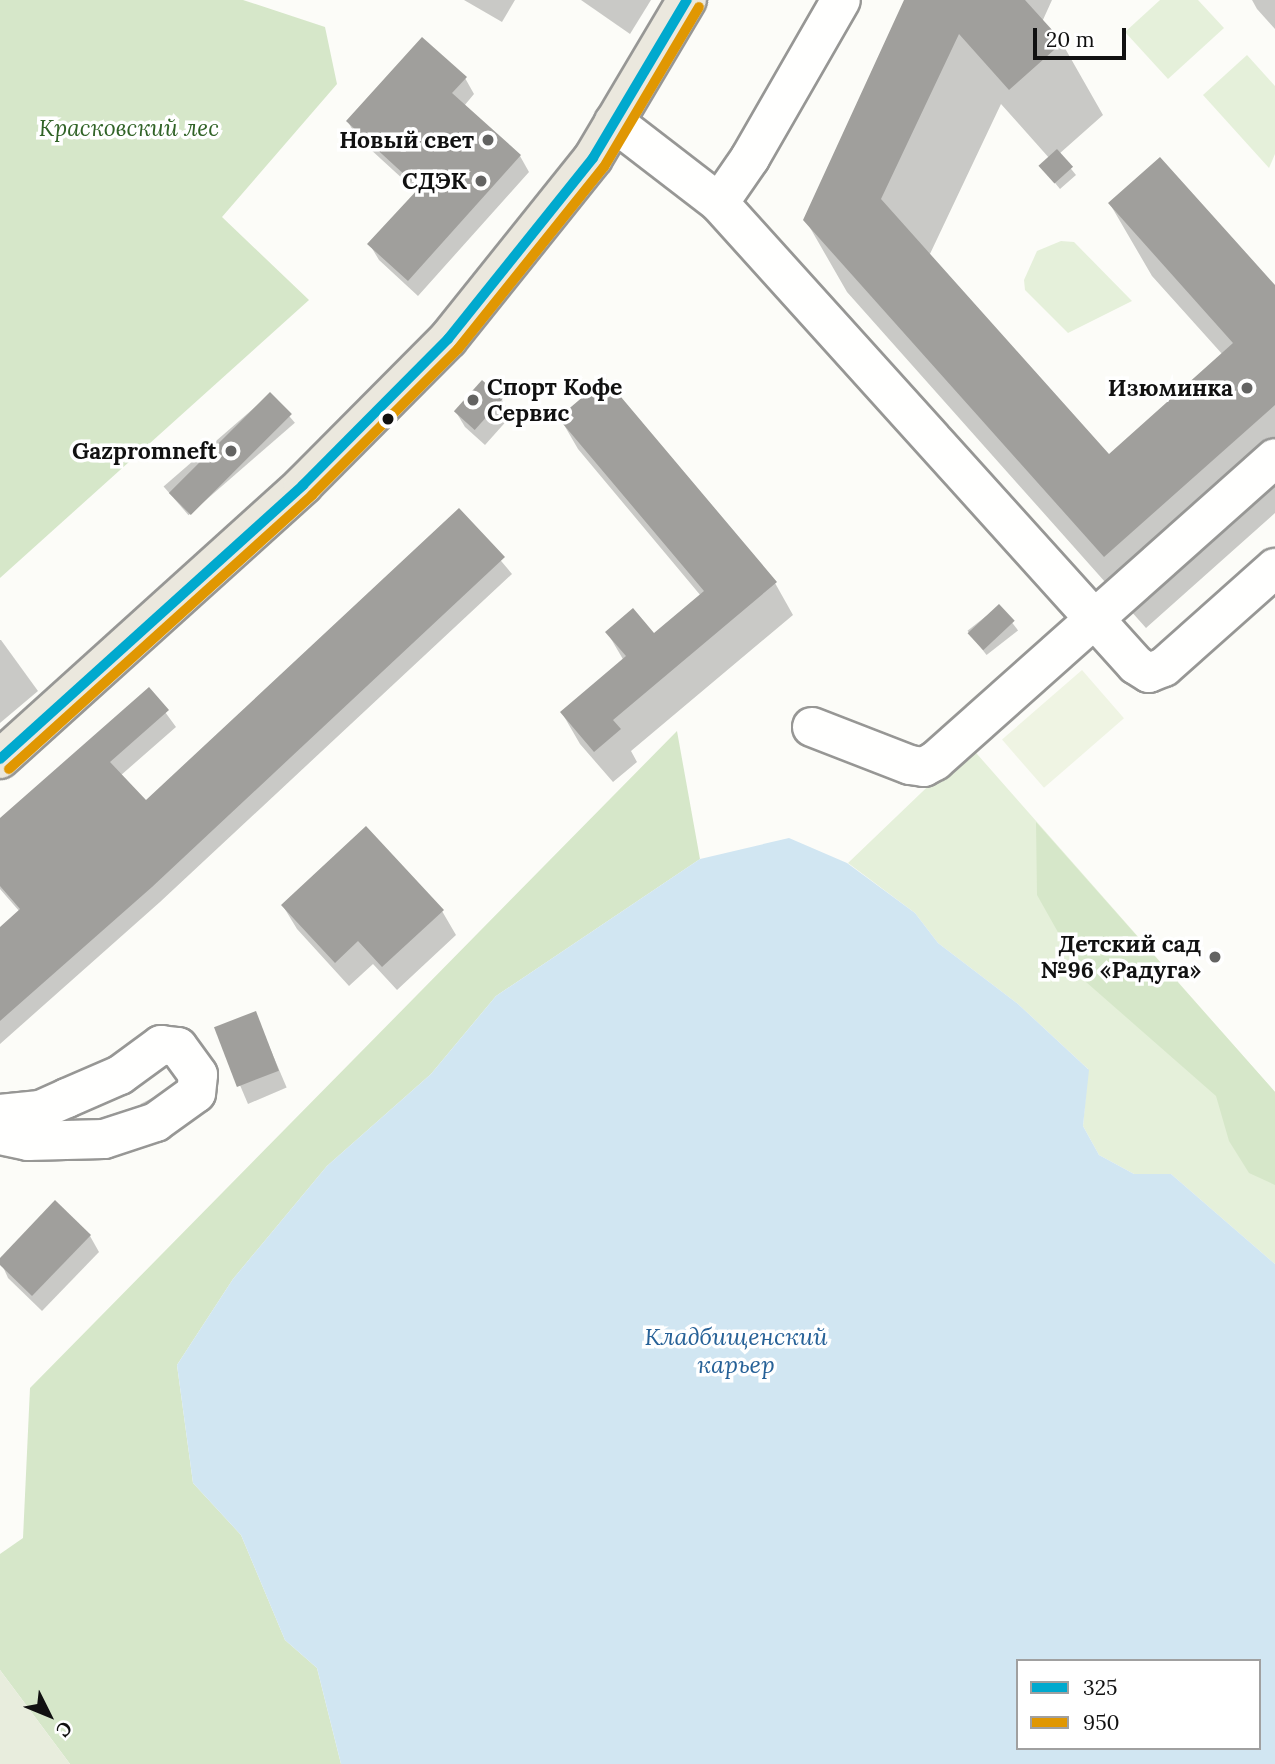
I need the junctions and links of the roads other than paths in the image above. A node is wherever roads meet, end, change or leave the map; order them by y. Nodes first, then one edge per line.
1 (687, 0) edge
2 (841, 0) edge
3 (614, 122) junction
4 (719, 203) junction
5 (1275, 458) edge
6 (1275, 568) edge
7 (1094, 618) junction
8 (811, 727) dead end
9 (0, 759) edge
10 (0, 1114) edge
11 (0, 1135) edge

1 - 3 main road
2 - 4 lane
3 - 4 lane
3 - 9 main road
4 - 7 lane
5 - 7 lane
6 - 7 lane
7 - 8 lane
10 - 11 lane

